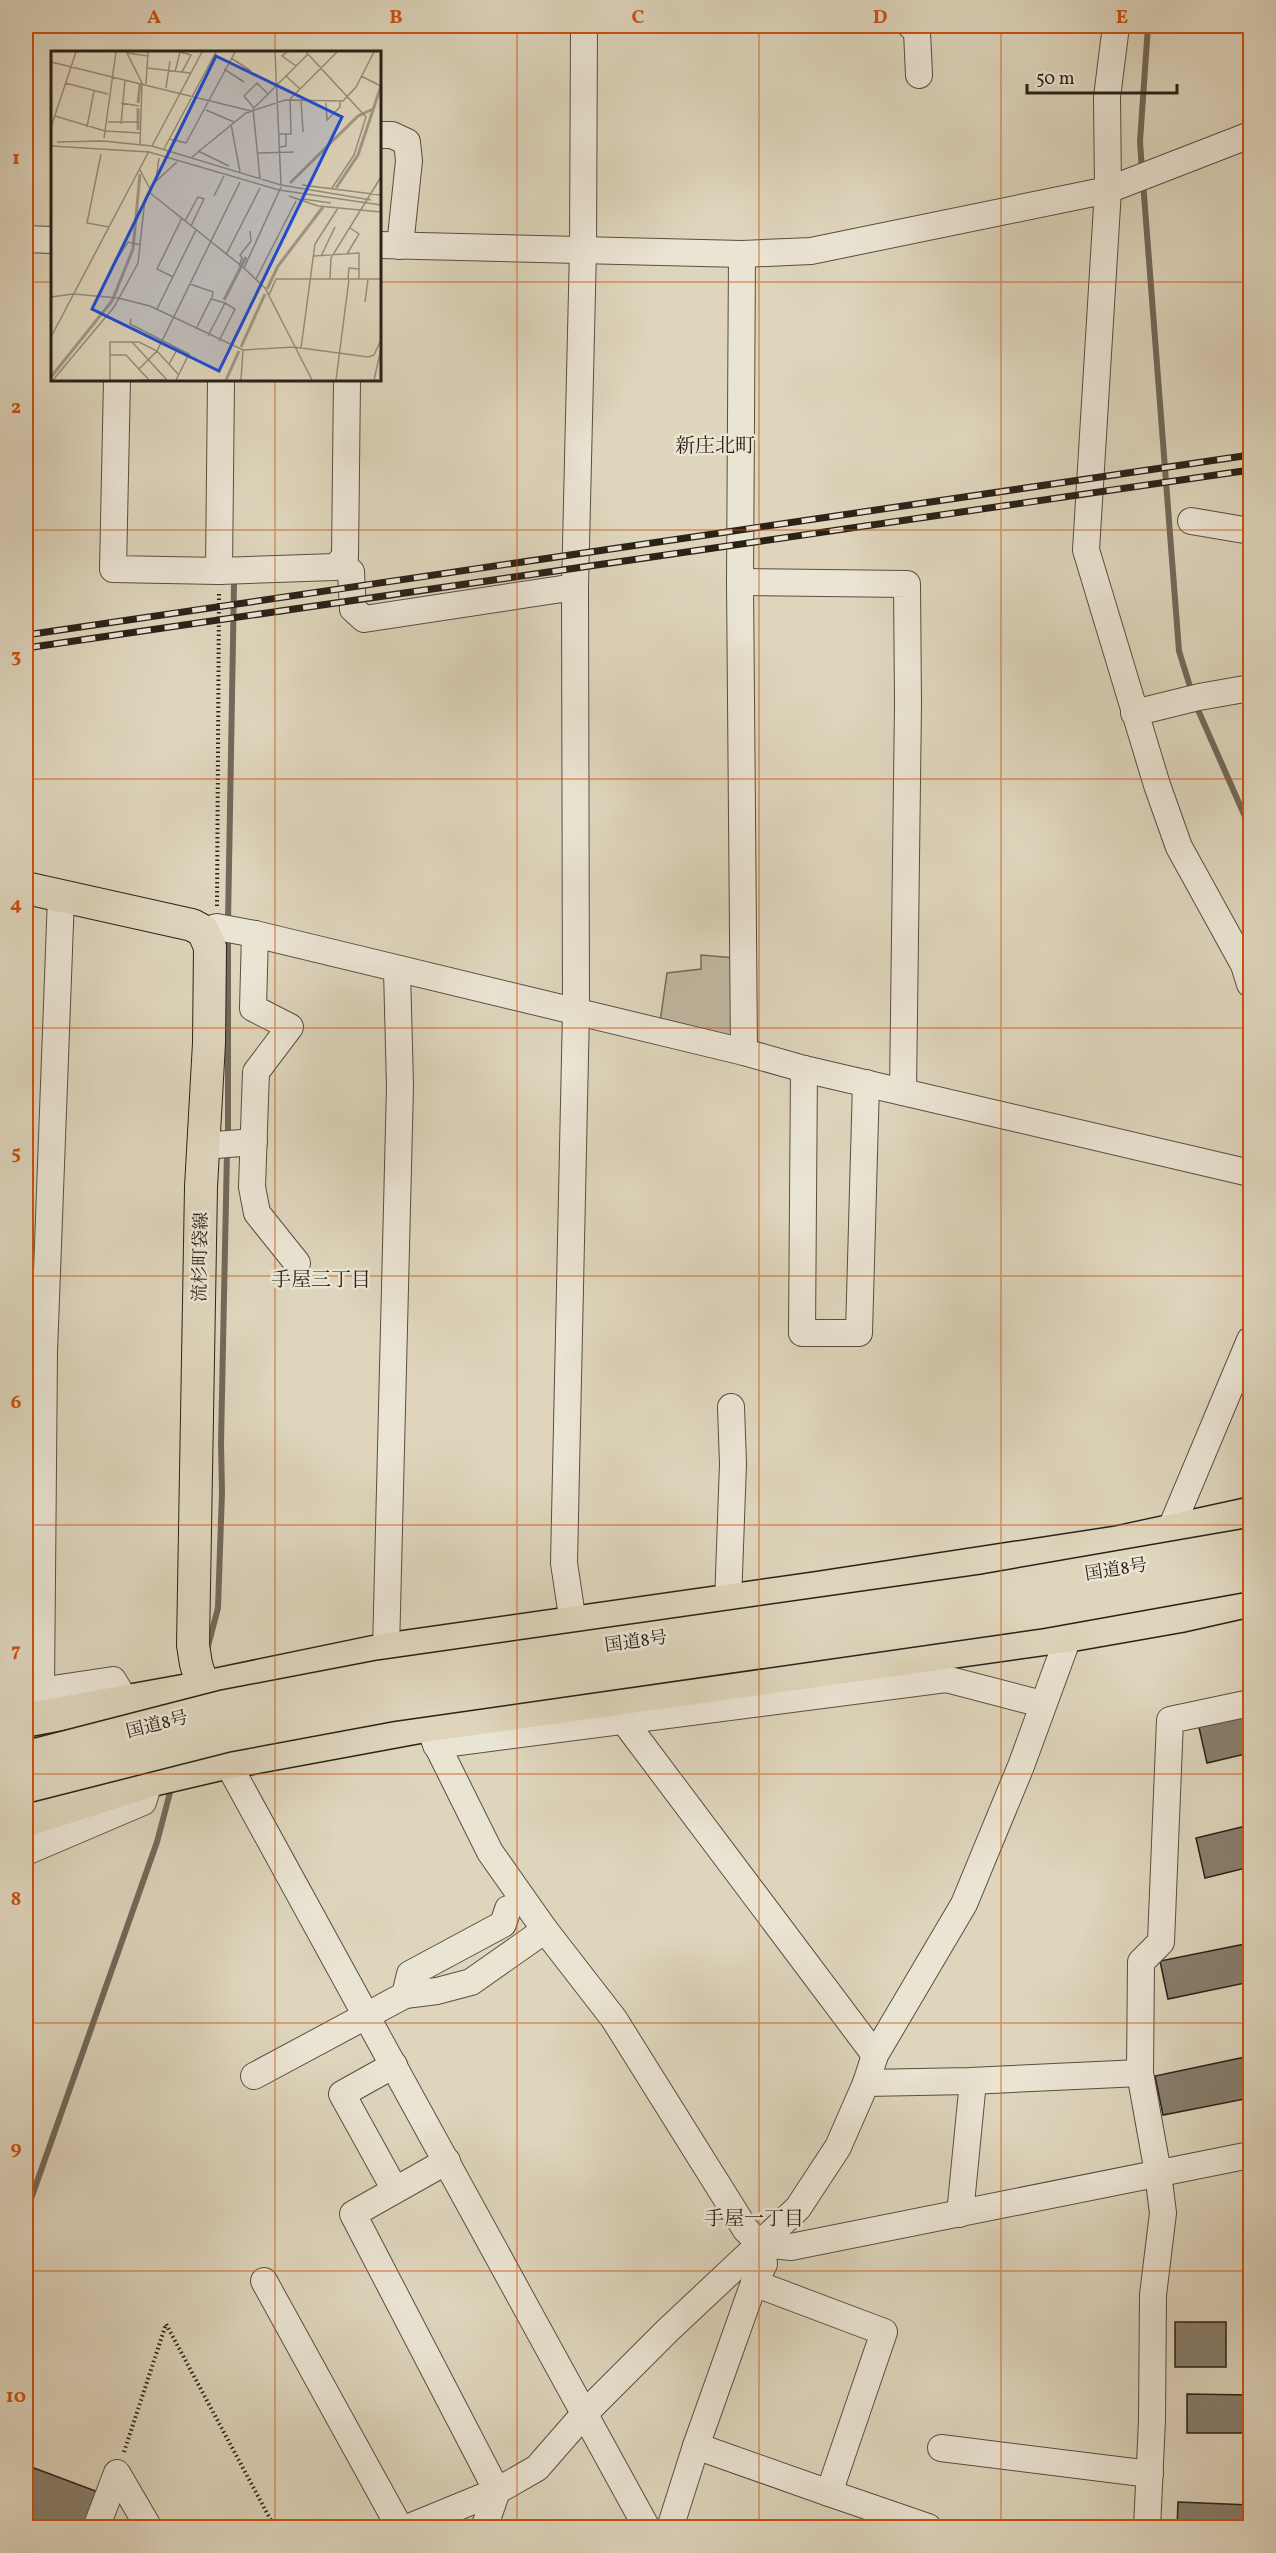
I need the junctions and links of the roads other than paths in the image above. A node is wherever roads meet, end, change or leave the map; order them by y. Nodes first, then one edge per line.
1 (584, 26) edge
2 (911, 26) edge
3 (1116, 26) edge
4 (919, 75) dead end
5 (381, 135) edge
6 (1251, 135) edge
7 (1108, 190) junction
8 (26, 239) edge
9 (51, 240) edge
10 (390, 246) edge
11 (583, 249) junction
12 (742, 254) junction
13 (117, 381) edge
14 (221, 381) edge
15 (347, 381) edge
16 (1191, 521) dead end
17 (1251, 531) edge
18 (341, 562) junction
19 (219, 571) junction
20 (740, 582) junction
21 (575, 587) junction
22 (1251, 688) edge
23 (1134, 713) junction
24 (26, 888) edge
25 (61, 897) junction
26 (210, 929) junction
27 (255, 934) junction
28 (397, 970) junction
29 (1251, 984) edge
30 (576, 1011) junction
31 (744, 1052) junction
32 (804, 1070) junction
33 (866, 1083) junction
34 (903, 1092) junction
35 (247, 1142) junction
36 (208, 1146) junction
37 (1251, 1173) edge
38 (297, 1263) dead end
39 (1251, 1340) edge
40 (731, 1407) dead end
41 (1251, 1514) edge
42 (1169, 1533) junction
43 (1251, 1545) edge
44 (1251, 1574) edge
45 (1251, 1599) edge
46 (728, 1602) junction
47 (573, 1623) junction
48 (1068, 1635) junction
49 (386, 1650) junction
50 (203, 1688) junction
51 (33, 1691) edge
52 (126, 1701) junction
53 (1251, 1703) edge
54 (1042, 1704) junction
55 (620, 1710) junction
56 (26, 1720) edge
57 (431, 1735) junction
58 (26, 1758) edge
59 (227, 1762) junction
60 (150, 1780) junction
61 (26, 1786) edge
62 (26, 1820) edge
63 (26, 1852) edge
64 (508, 1909) dead end
65 (545, 1930) junction
66 (405, 1995) junction
67 (367, 2015) junction
68 (875, 2055) junction
69 (394, 2066) junction
70 (1140, 2073) junction
71 (255, 2076) dead end
72 (973, 2081) junction
73 (866, 2083) junction
74 (1251, 2155) edge
75 (447, 2161) junction
76 (1158, 2173) junction
77 (395, 2190) junction
78 (960, 2214) junction
79 (761, 2244) junction
80 (264, 2281) dead end
81 (754, 2283) junction
82 (585, 2413) junction
83 (696, 2446) junction
84 (941, 2448) dead end
85 (1150, 2474) junction
86 (497, 2491) junction
87 (829, 2493) junction
88 (928, 2527) edge
89 (96, 2528) edge
90 (149, 2528) edge
91 (400, 2528) edge
92 (407, 2528) edge
93 (484, 2528) edge
94 (647, 2528) edge
95 (670, 2528) edge
96 (1147, 2528) edge

1 - 11 street
2 - 4 street
3 - 7 street
5 - 10 street
6 - 7 street
7 - 12 street
7 - 23 street
8 - 9 street
10 - 11 street
11 - 12 street
11 - 21 street
12 - 20 street
13 - 19 street
14 - 19 street
15 - 18 street
16 - 17 street
18 - 19 street
18 - 21 street
20 - 31 street
20 - 34 street
21 - 30 street
22 - 23 street
23 - 29 street
24 - 25 main road
25 - 26 main road
25 - 51 street
26 - 27 street
26 - 36 main road, 流杉町袋線
27 - 28 street
27 - 35 street
28 - 30 street
28 - 49 street
30 - 31 street
30 - 47 street
31 - 32 street
32 - 33 street
32 - 33 street
33 - 34 street
34 - 37 street
35 - 36 street
35 - 38 street
36 - 50 main road, 流杉町袋線
39 - 42 street
40 - 46 street
41 - 42 highway
42 - 46 highway
43 - 58 highway, 国道8号, bridge
44 - 61 highway, 国道8号, bridge
45 - 48 highway
46 - 47 highway
47 - 49 highway
48 - 54 street
48 - 55 highway
49 - 50 highway
50 - 52 highway
50 - 59 main road, 流杉町袋線
51 - 52 street
52 - 56 highway
53 - 70 street
54 - 55 street
54 - 68 street
55 - 57 highway
55 - 68 street
57 - 59 highway
57 - 65 street
59 - 60 highway
59 - 67 street
60 - 62 highway
60 - 63 street
64 - 66 street
65 - 66 street
65 - 79 street
66 - 67 street
67 - 69 street
67 - 71 street
68 - 73 street
69 - 75 street
69 - 77 street
70 - 72 street
70 - 76 street
72 - 73 street
72 - 78 street
73 - 79 street
74 - 76 street
75 - 77 street
75 - 82 street
76 - 78 street
76 - 85 street
77 - 86 street
78 - 79 street
79 - 81 street
79 - 82 street
80 - 91 street
81 - 83 street
81 - 87 street
82 - 86 street
82 - 94 street
83 - 87 street
83 - 95 street
84 - 85 street
85 - 96 street
86 - 92 street
86 - 93 street
87 - 88 street
89 - 90 street

